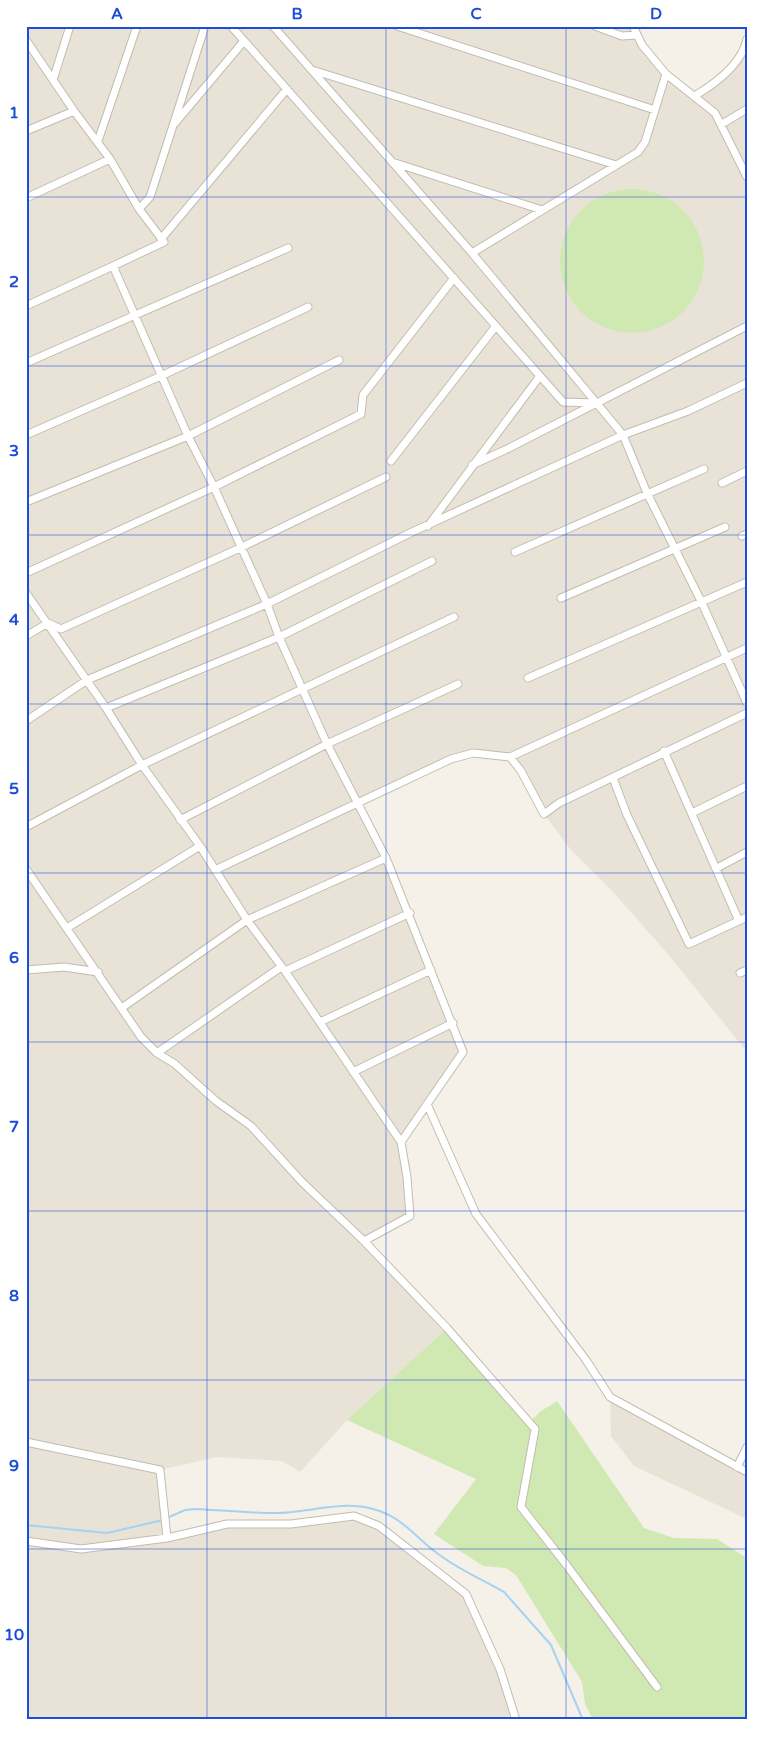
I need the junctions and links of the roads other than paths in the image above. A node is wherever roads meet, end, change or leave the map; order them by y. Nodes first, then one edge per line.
1 (70, 26) edge
2 (136, 26) edge
3 (205, 26) edge
4 (231, 26) edge
5 (273, 26) edge
6 (397, 26) edge
7 (595, 26) edge
8 (633, 26) edge
9 (637, 35) junction
10 (747, 39) edge
11 (244, 41) junction
12 (27, 44) edge
13 (312, 70) junction
14 (666, 74) junction
15 (53, 80) junction
16 (287, 89) junction
17 (696, 95) junction
18 (747, 109) edge
19 (655, 110) junction
20 (74, 111) junction
21 (722, 124) junction
22 (173, 125) junction
23 (26, 131) edge
24 (98, 141) junction
25 (110, 159) junction
26 (392, 162) junction
27 (616, 165) junction
28 (747, 177) edge
29 (26, 198) edge
30 (139, 209) junction
31 (542, 210) junction
32 (161, 239) junction
33 (288, 248) dead end
34 (472, 253) junction
35 (113, 266) junction
36 (454, 278) junction
37 (26, 306) edge
38 (308, 307) dead end
39 (136, 314) junction
40 (496, 326) junction
41 (747, 326) edge
42 (339, 360) dead end
43 (26, 363) edge
44 (162, 376) junction
45 (540, 376) junction
46 (747, 384) edge
47 (595, 403) junction
48 (26, 435) edge
49 (622, 435) junction
50 (188, 436) junction
51 (391, 461) dead end
52 (472, 465) junction
53 (704, 469) dead end
54 (747, 471) edge
55 (386, 477) dead end
56 (722, 483) dead end
57 (214, 487) junction
58 (647, 493) junction
59 (26, 502) edge
60 (428, 526) junction
61 (725, 527) dead end
62 (240, 548) junction
63 (676, 549) junction
64 (515, 552) dead end
65 (432, 561) dead end
66 (26, 573) edge
67 (747, 582) edge
68 (26, 593) edge
69 (561, 598) dead end
70 (702, 603) junction
71 (267, 604) junction
72 (454, 617) dead end
73 (48, 623) junction
74 (26, 636) edge
75 (279, 637) junction
76 (747, 648) edge
77 (727, 658) junction
78 (528, 678) dead end
79 (87, 680) junction
80 (458, 684) dead end
81 (302, 688) junction
82 (747, 703) edge
83 (106, 708) junction
84 (747, 713) edge
85 (26, 721) edge
86 (327, 744) junction
87 (664, 751) junction
88 (510, 757) junction
89 (142, 765) junction
90 (613, 778) junction
91 (747, 786) edge
92 (359, 803) junction
93 (692, 813) junction
94 (180, 820) junction
95 (26, 828) edge
96 (200, 846) junction
97 (747, 852) edge
98 (386, 858) junction
99 (717, 868) junction
100 (26, 869) edge
101 (215, 870) junction
102 (410, 913) junction
103 (747, 916) edge
104 (247, 920) junction
105 (738, 921) junction
106 (67, 928) junction
107 (283, 969) junction
108 (26, 970) edge
109 (432, 970) junction
110 (98, 972) junction
111 (123, 1007) junction
112 (320, 1022) junction
113 (453, 1023) junction
114 (157, 1053) junction
115 (353, 1072) junction
116 (427, 1104) junction
117 (401, 1142) junction
118 (364, 1241) junction
119 (26, 1442) edge
120 (747, 1448) edge
121 (738, 1467) junction
122 (747, 1472) edge
123 (167, 1538) junction
124 (26, 1541) edge
125 (657, 1687) dead end
126 (516, 1720) edge

1 - 15 street
2 - 24 street
3 - 22 street
4 - 11 street
5 - 13 street
6 - 19 street
7 - 9 street
8 - 9 street
9 - 14 street
10 - 17 street
11 - 16 street
11 - 22 street
12 - 15 street
13 - 26 street
13 - 27 street
14 - 17 street
14 - 19 street
15 - 20 street
16 - 32 street
16 - 36 street
17 - 21 street
18 - 21 street
19 - 27 street
20 - 23 street
20 - 24 street
21 - 28 street
22 - 30 street
24 - 25 street
25 - 29 street
25 - 30 street
26 - 31 street
26 - 34 street
27 - 31 street
30 - 32 street
31 - 34 street
32 - 35 street
33 - 39 street
34 - 47 street
35 - 37 street
35 - 39 street
36 - 40 street
36 - 57 street
38 - 44 street
39 - 43 street
39 - 44 street
40 - 45 street
40 - 51 street
41 - 47 street
42 - 50 street
44 - 48 street
44 - 50 street
45 - 47 street
45 - 52 street
46 - 49 street
47 - 49 street
47 - 52 street
49 - 58 street
49 - 60 street
50 - 57 street
50 - 59 street
52 - 60 street
53 - 58 street
54 - 56 street
55 - 62 street
57 - 62 street
57 - 66 street
58 - 63 street
58 - 64 street
60 - 71 street
61 - 63 street
62 - 71 street
62 - 73 street
63 - 69 street
63 - 70 street
65 - 75 street
67 - 70 street
68 - 73 street
70 - 77 street
70 - 78 street
71 - 75 street
71 - 79 street
72 - 81 street
73 - 74 street
73 - 79 street
75 - 81 street
75 - 83 street
76 - 77 street
77 - 82 street
77 - 88 street
79 - 83 street
79 - 85 street
80 - 86 street
81 - 86 street
81 - 89 street
83 - 89 street
84 - 87 street
86 - 92 street
86 - 94 street
87 - 90 street
87 - 93 street
88 - 90 street
88 - 92 street
89 - 94 street
89 - 95 street
90 - 105 street
91 - 93 street
92 - 98 street
92 - 101 street
93 - 99 street
94 - 96 street
96 - 101 street
96 - 106 street
97 - 99 street
98 - 102 street
98 - 104 street
99 - 105 street
100 - 106 street
101 - 104 street
102 - 107 street
102 - 109 street
103 - 105 street
104 - 107 street
104 - 111 street
106 - 110 street
107 - 112 street
107 - 114 street
108 - 110 street
109 - 112 street
109 - 113 street
110 - 111 street
111 - 114 street
112 - 115 street
113 - 115 street
113 - 116 street
114 - 118 street
115 - 117 street
116 - 117 street
116 - 121 street
117 - 118 street
118 - 125 street
119 - 123 street
120 - 121 street
121 - 122 street
123 - 124 street
123 - 126 street

